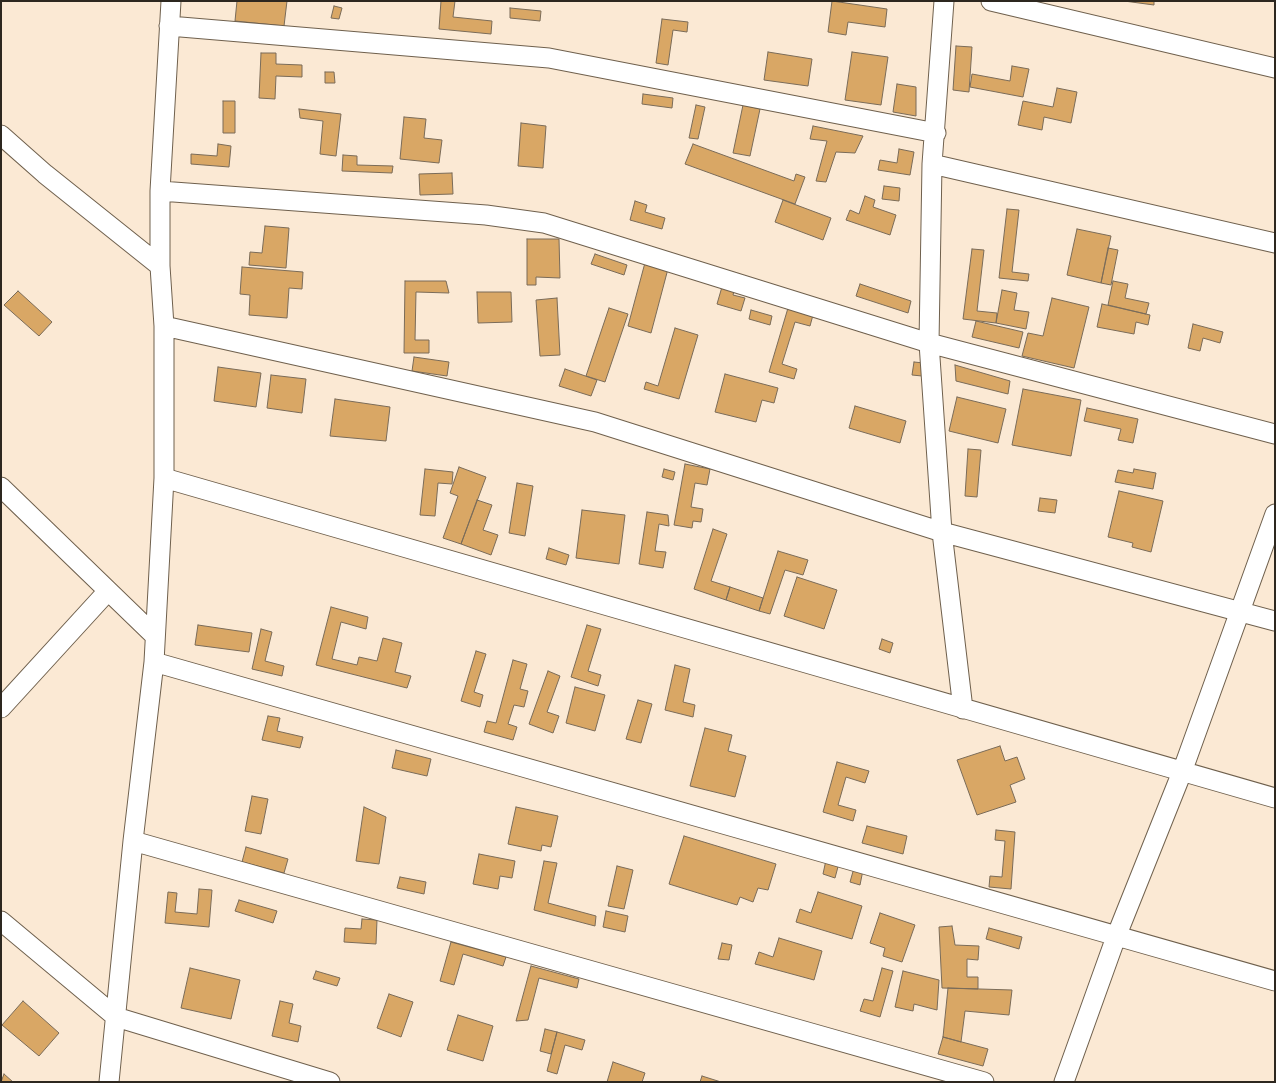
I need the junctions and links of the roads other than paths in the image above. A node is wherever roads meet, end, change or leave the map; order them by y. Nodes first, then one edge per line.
1 (170, 1) edge
2 (944, 1) edge
3 (991, 1) edge
4 (169, 26) junction
5 (1275, 68) edge
6 (936, 133) junction
7 (1, 135) edge
8 (932, 164) junction
9 (160, 191) junction
10 (1275, 244) edge
11 (160, 266) junction
12 (164, 326) junction
13 (929, 343) junction
14 (1275, 434) edge
15 (164, 478) junction
16 (1, 487) edge
17 (1275, 514) edge
18 (942, 532) junction
19 (107, 592) junction
20 (1240, 611) junction
21 (1275, 620) edge
22 (155, 636) junction
23 (154, 662) junction
24 (1, 708) edge
25 (963, 709) junction
26 (1182, 772) junction
27 (1275, 798) edge
28 (132, 840) junction
29 (1, 922) edge
30 (1116, 937) junction
31 (1275, 981) edge
32 (116, 1017) junction
33 (109, 1082) edge
34 (330, 1082) edge
35 (984, 1082) edge
36 (1064, 1082) edge

1 - 4 street
2 - 6 street
3 - 5 street
4 - 6 street
4 - 9 street
6 - 8 street
7 - 11 street
8 - 10 street
8 - 13 street
9 - 11 street
9 - 13 street
11 - 12 street
12 - 15 street
12 - 18 street
13 - 14 street
13 - 18 street
15 - 22 street
15 - 25 street
16 - 19 street
17 - 20 street
18 - 20 street
18 - 25 street
19 - 22 street
19 - 24 street
20 - 21 street
20 - 26 street
22 - 23 street
23 - 28 street
23 - 30 street
25 - 26 street
26 - 27 street
26 - 30 street
28 - 32 street
28 - 35 street
29 - 32 street
30 - 31 street
30 - 36 street
32 - 33 street
32 - 34 street

